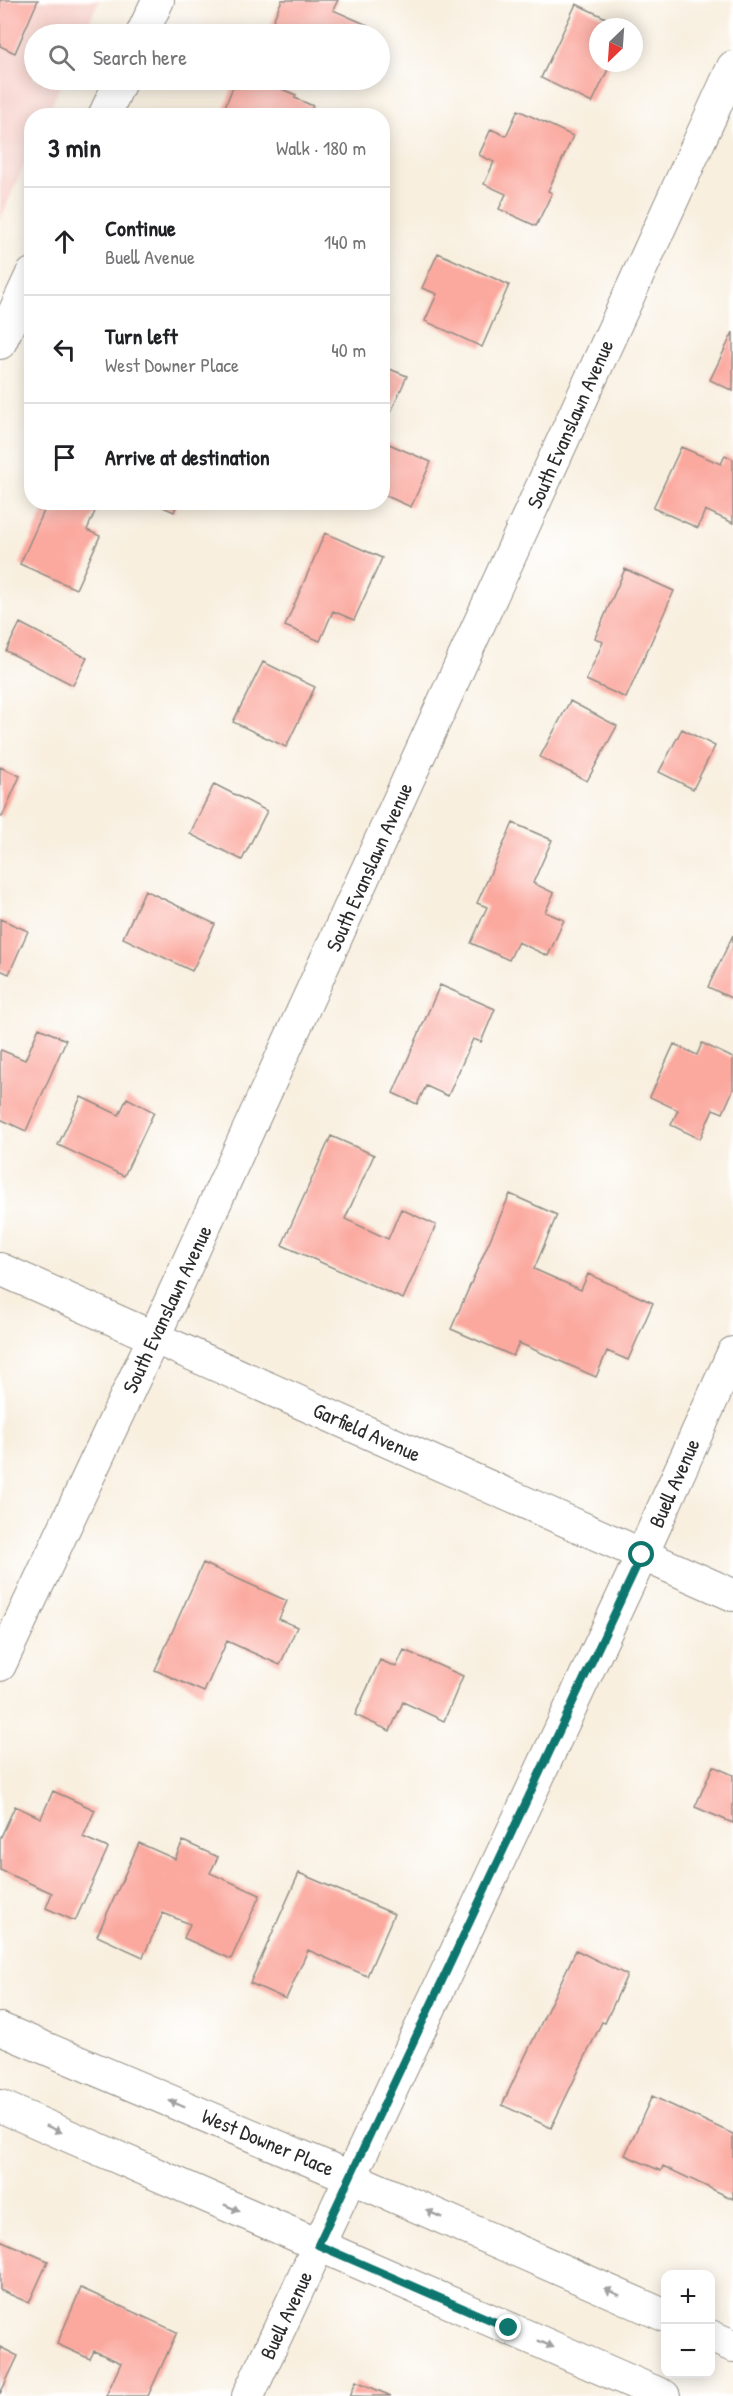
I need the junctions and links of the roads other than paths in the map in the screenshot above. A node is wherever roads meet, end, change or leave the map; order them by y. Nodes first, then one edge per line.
1 (158, 0) edge
2 (147, 24) edge
3 (733, 67) edge
4 (116, 90) edge
5 (108, 108) edge
6 (24, 291) edge
7 (0, 343) edge
8 (0, 1269) edge
9 (154, 1337) junction
10 (733, 1353) edge
11 (642, 1555) junction
12 (733, 1595) edge
13 (0, 1665) edge
14 (0, 2029) edge
15 (0, 2106) edge
16 (350, 2177) junction
17 (318, 2245) junction
18 (661, 2314) edge
19 (715, 2338) edge
20 (733, 2346) edge
21 (248, 2396) edge
22 (664, 2396) edge

1 - 2 street
3 - 9 street, South Evanslawn Avenue
4 - 5 street
6 - 7 street
8 - 9 street, Garfield Avenue
9 - 11 street, Garfield Avenue
9 - 13 street, South Evanslawn Avenue
10 - 11 street, Buell Avenue
11 - 12 street, Garfield Avenue
11 - 16 street, Buell Avenue
16 -> 14 street, West Downer Place
15 -> 17 street
16 - 17 street, Buell Avenue
18 -> 16 street, West Downer Place
17 - 21 street, Buell Avenue
17 -> 22 street
19 - 20 street

